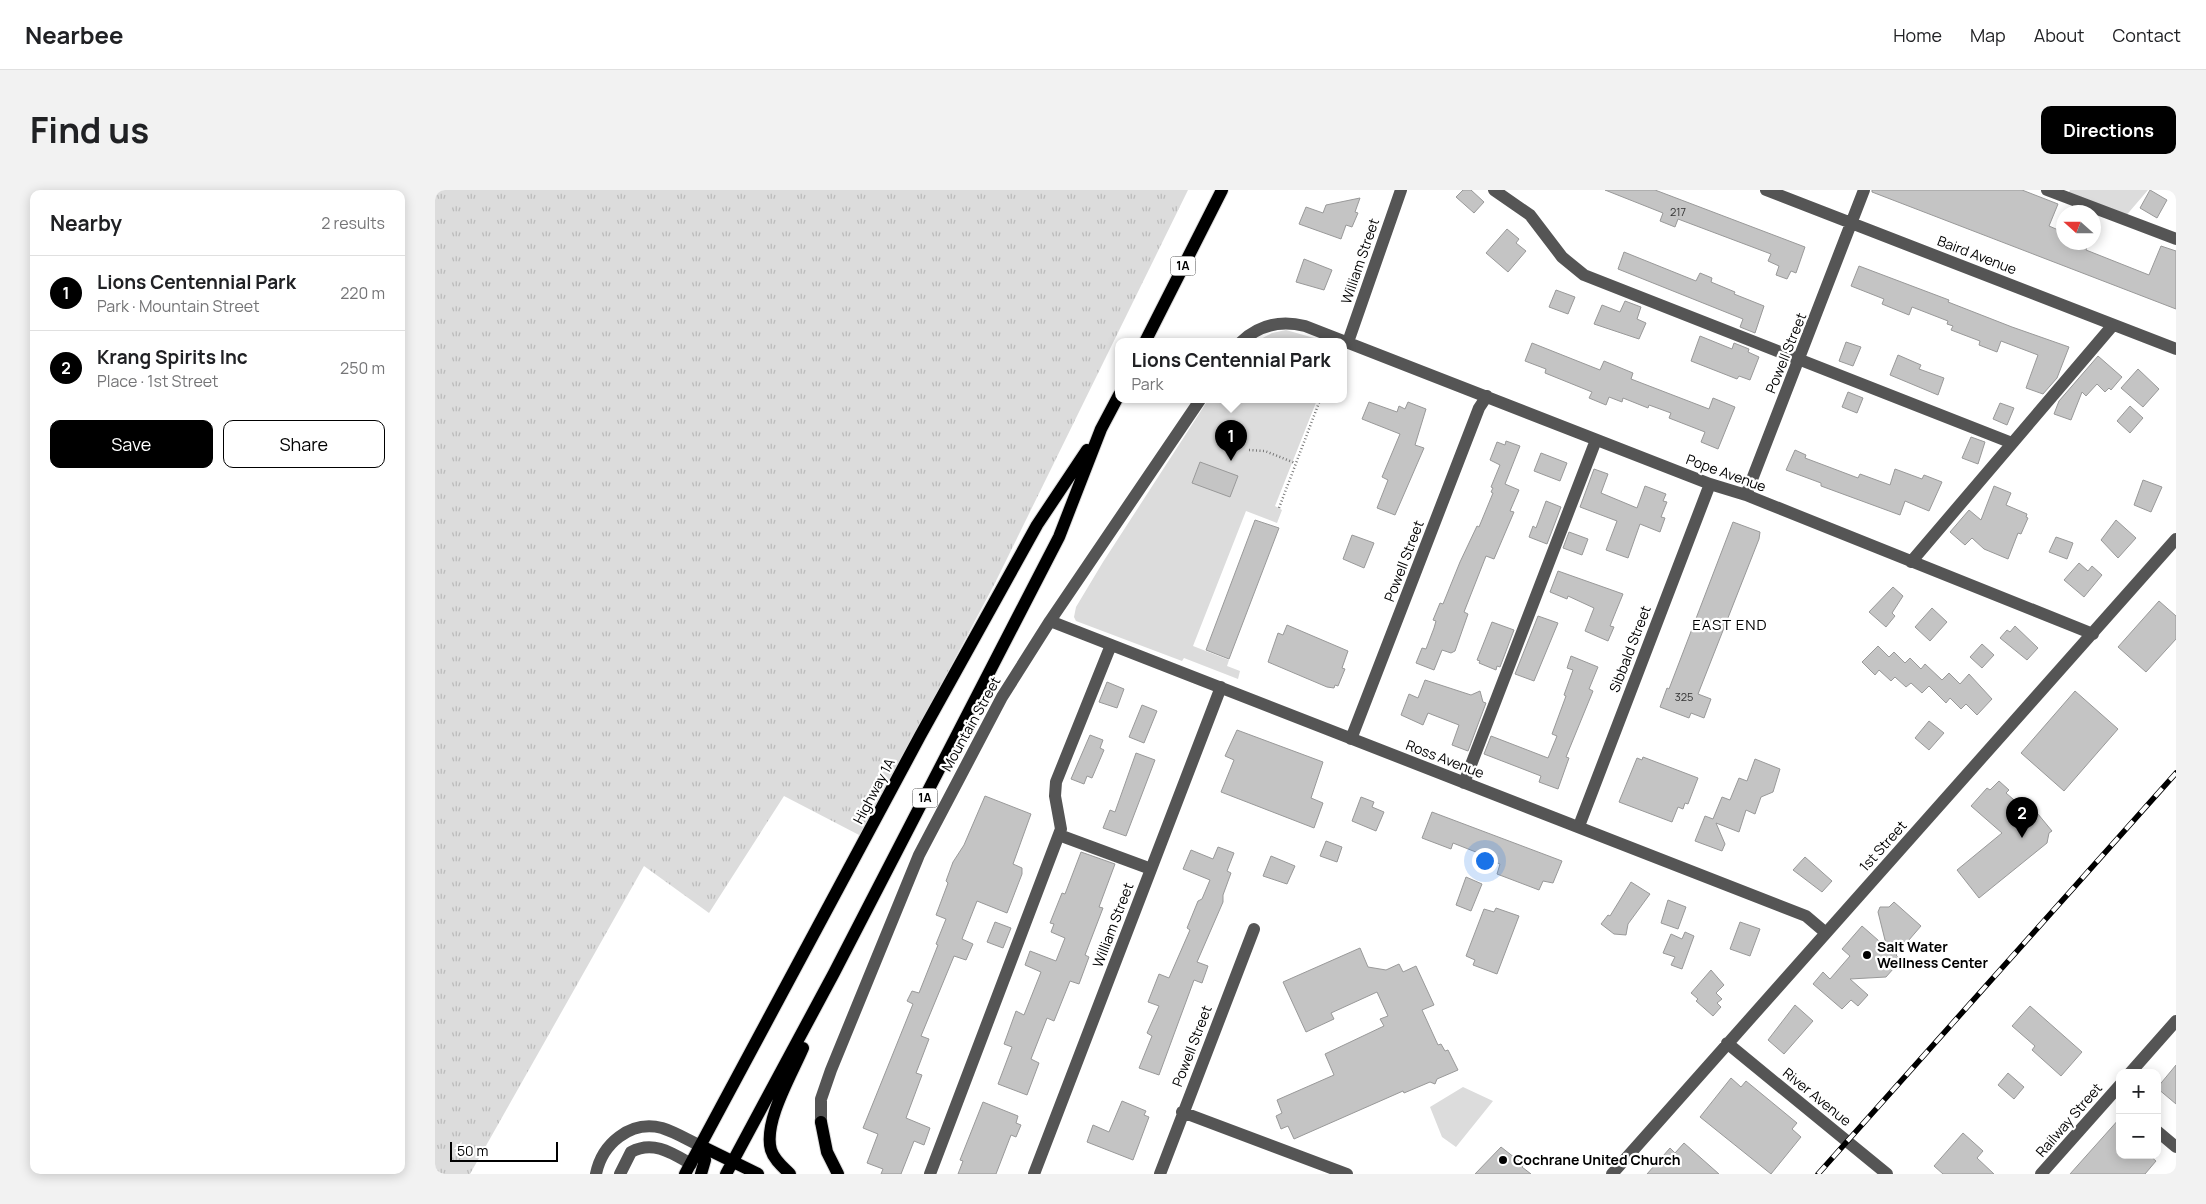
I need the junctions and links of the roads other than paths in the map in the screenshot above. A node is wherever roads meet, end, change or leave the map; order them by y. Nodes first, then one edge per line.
1 (1222, 190) edge
2 (1401, 190) edge
3 (1494, 190) edge
4 (1766, 190) edge
5 (1864, 190) edge
6 (2047, 190) edge
7 (1852, 222) junction
8 (2176, 239) edge
9 (2113, 325) junction
10 (1147, 338) edge
11 (1247, 338) edge
12 (1337, 338) edge
13 (1348, 342) joint
14 (2176, 349) edge
15 (1799, 360) junction
16 (1487, 396) junction
17 (1115, 403) edge
18 (1198, 403) edge
19 (1101, 429) junction
20 (1596, 440) junction
21 (2012, 442) junction
22 (1710, 484) junction
23 (1746, 495) junction
24 (2176, 539) edge
25 (1911, 562) junction
26 (1050, 621) junction
27 (2093, 634) junction
28 (1111, 645) junction
29 (1221, 687) junction
30 (1351, 739) junction
31 (1465, 783) junction
32 (1579, 826) junction
33 (1059, 835) junction
34 (1151, 869) junction
35 (1254, 929) dead end
36 (1825, 932) junction
37 (834, 973) junction
38 (2176, 1021) edge
39 (1727, 1043) junction
40 (2134, 1069) edge
41 (2116, 1094) edge
42 (1183, 1112) junction
43 (821, 1122) joint
44 (2161, 1134) edge
45 (701, 1146) junction
46 (2176, 1147) edge
47 (734, 1160) junction
48 (688, 1169) edge
49 (704, 1173) edge
50 (596, 1174) edge
51 (620, 1174) edge
52 (726, 1174) edge
53 (758, 1174) edge
54 (790, 1174) edge
55 (839, 1174) edge
56 (930, 1174) edge
57 (1034, 1174) edge
58 (1160, 1174) edge
59 (1347, 1174) edge
60 (1612, 1174) edge
61 (1887, 1174) edge
62 (2041, 1174) edge

1 - 10 main road, 1A
2 - 13 street, William Street
3 - 15 street
4 - 7 street, Baird Avenue
5 - 7 street, Powell Street
6 - 8 street
7 - 9 street, Baird Avenue
7 - 15 street, Powell Street
9 - 14 street, Baird Avenue
9 - 21 street
11 - 12 street
13 - 16 street, Pope Avenue
15 - 21 street
15 - 23 street, Powell Street
16 - 20 street, Pope Avenue
16 - 30 street, Powell Street
17 - 19 main road, Highway 1A / 1A
18 - 26 street, Mountain Street
19 - 37 main road, Highway 1A / 1A
19 - 45 main road, Highway 1A / 1A
20 - 22 street, Pope Avenue
20 - 31 street
21 - 25 street
22 - 23 street, Pope Avenue
22 - 32 street, Sibbald Street
23 - 25 street, Pope Avenue
24 - 27 street, 1st Street
25 - 27 street, Pope Avenue
26 - 28 street, Ross Avenue
26 - 43 street, Mountain Street
27 - 36 street, 1st Street
28 - 29 street, Ross Avenue
28 - 33 street
29 - 30 street, Ross Avenue
29 - 34 street, William Street
30 - 31 street, Ross Avenue
31 - 32 street, Ross Avenue
32 - 36 street, Ross Avenue
33 - 34 street
33 - 56 street
34 - 57 street, William Street
35 - 42 street, Powell Street
36 - 39 street, 1st Street
37 - 47 main road, Highway 1A / 1A
37 - 54 main road
38 - 40 street
39 - 60 street, 1st Street
39 - 61 street, River Avenue
41 - 62 street, Railway Street
42 - 58 street, Powell Street
42 - 59 street
43 - 55 main road
44 - 46 street
45 - 47 main road
45 - 48 main road, Highway 1A / 1A
45 - 49 main road
45 - 50 street
47 - 52 main road, Highway 1A / 1A
47 - 53 main road
48 - 49 main road
48 - 51 street

